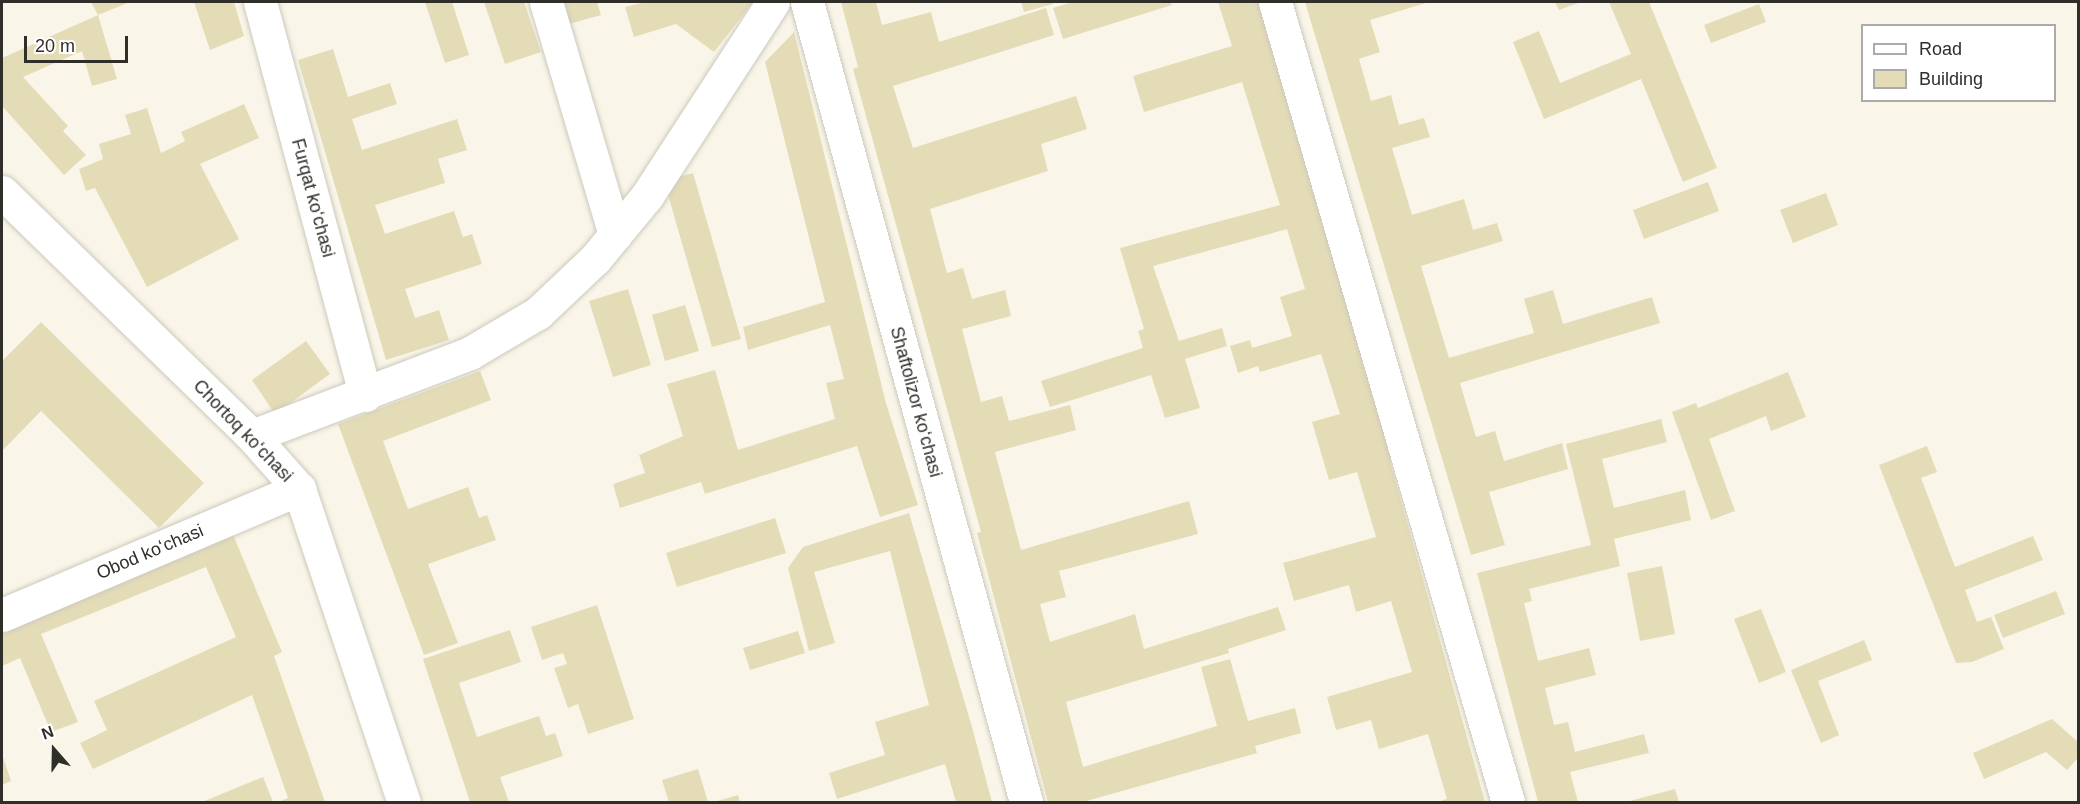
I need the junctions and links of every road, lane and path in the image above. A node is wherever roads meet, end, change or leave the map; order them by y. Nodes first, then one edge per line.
1 (261, 2) edge
2 (546, 2) edge
3 (773, 2) edge
4 (807, 2) edge
5 (1275, 2) edge
6 (2, 192) edge
7 (615, 235) junction
8 (365, 395) junction
9 (252, 436) junction
10 (299, 489) junction
11 (2, 615) edge
12 (404, 802) edge
13 (1026, 802) edge
14 (1508, 802) edge

1 - 8 street, Furqat koʻchasi
2 - 7 street
3 - 7 street
4 - 13 street, Shaftolizor koʻchasi
5 - 14 street
6 - 9 street, Chortoq koʻchasi
7 - 8 street
8 - 9 street
9 - 10 street, Chortoq koʻchasi
10 - 11 street, Obod koʻchasi
10 - 12 street, Chortoq koʻchasi

